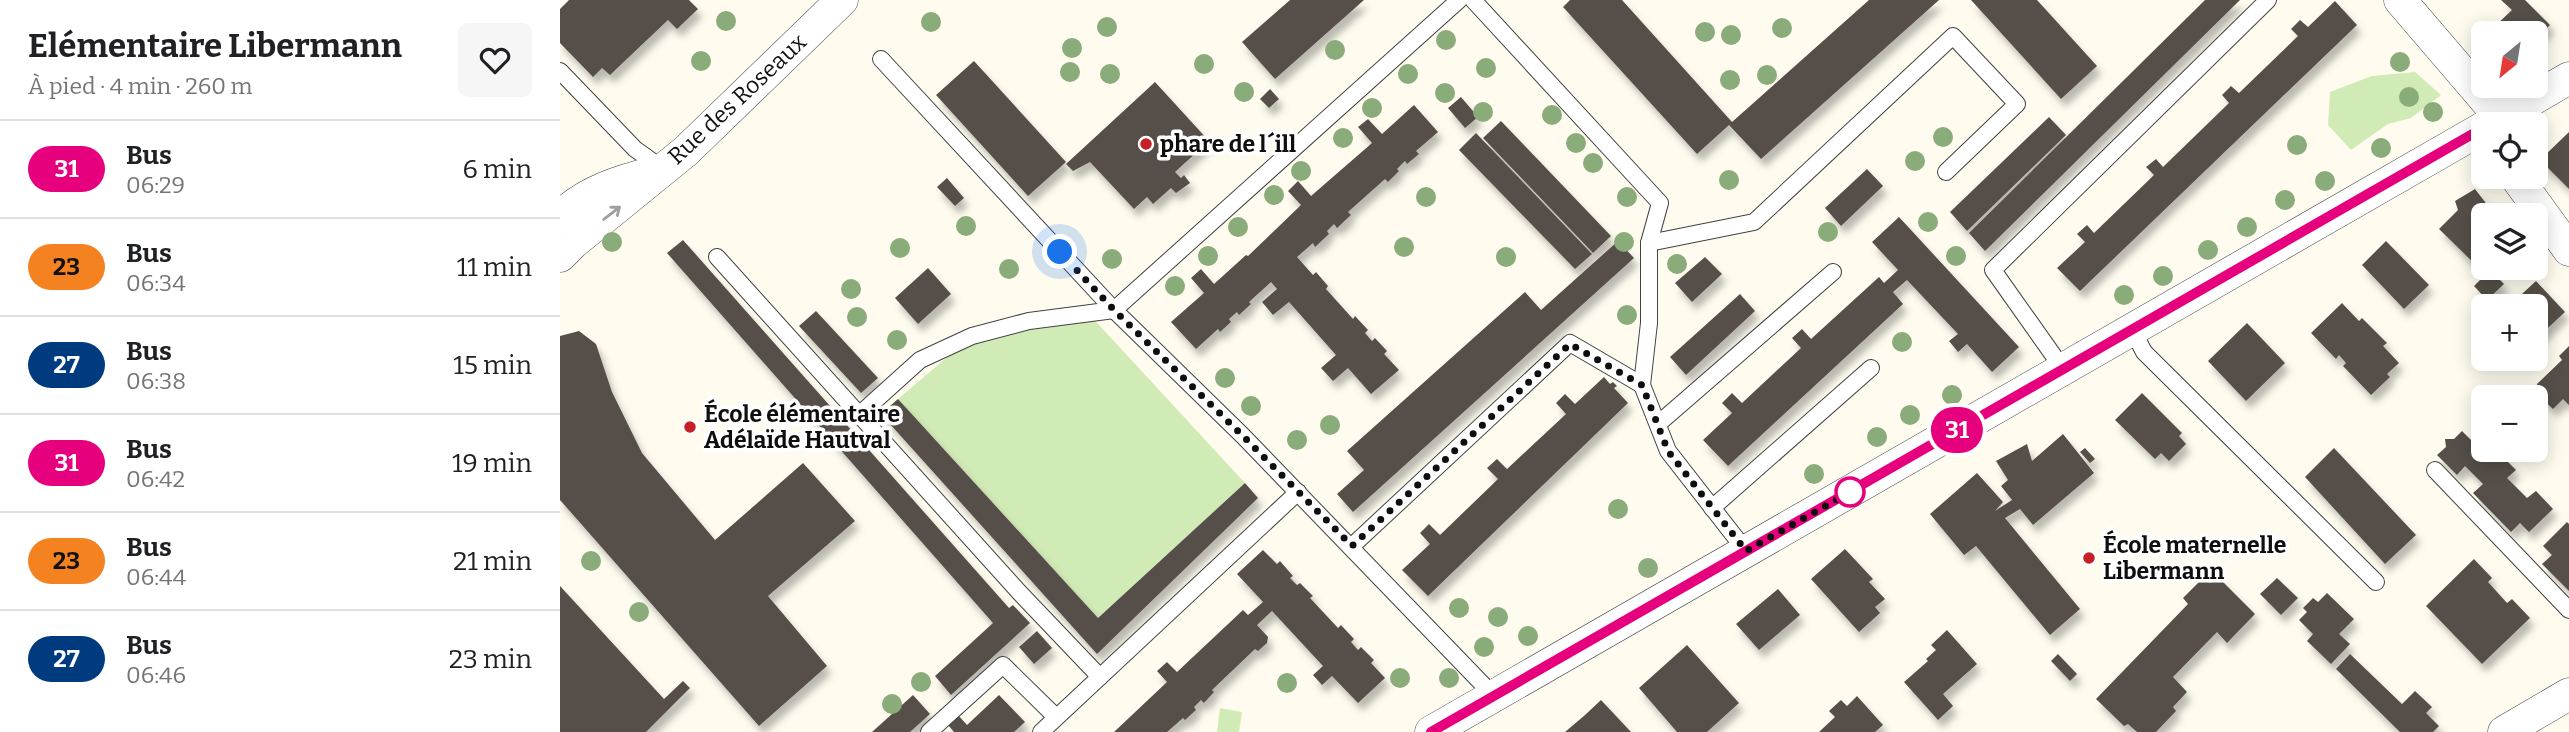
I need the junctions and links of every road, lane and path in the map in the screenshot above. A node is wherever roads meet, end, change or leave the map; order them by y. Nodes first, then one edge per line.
1 (842, 0) edge
2 (1459, 0) edge
3 (1473, 0) edge
4 (2268, 0) edge
5 (2400, 0) edge
6 (881, 59) dead end
7 (560, 71) edge
8 (2569, 78) edge
9 (2478, 112) edge
10 (2512, 112) edge
11 (2471, 136) edge
12 (663, 169) junction
13 (1946, 172) dead end
14 (2525, 189) edge
15 (560, 217) edge
16 (1649, 243) junction
17 (2569, 250) edge
18 (560, 256) edge
19 (717, 257) dead end
20 (1833, 272) dead end
21 (1114, 310) junction
22 (2133, 329) junction
23 (1871, 368) dead end
24 (2063, 369) junction
25 (1642, 385) junction
26 (859, 415) junction
27 (1658, 424) junction
28 (2435, 470) dead end
29 (1298, 492) junction
30 (1712, 508) junction
31 (1352, 546) junction
32 (1746, 551) junction
33 (2376, 582) dead end
34 (2569, 610) edge
35 (1100, 677) junction
36 (1494, 696) junction
37 (2566, 700) edge
38 (1056, 717) junction
39 (929, 732) edge
40 (1041, 732) edge
41 (1431, 732) edge
42 (2504, 732) edge

1 - 12 street, Rue des Roseaux
2 - 21 lane
3 - 16 lane
4 - 24 lane
5 - 9 street
6 - 21 lane
7 - 12 lane
8 - 10 street
11 - 22 street
12 - 15 street, Rue des Roseaux
18 -> 12 street, Rue des Roseaux
13 - 16 lane
14 - 17 street
16 - 25 lane
19 - 26 lane
20 - 27 lane
21 - 26 lane
21 - 29 lane
22 - 24 street
22 - 33 lane
23 - 30 lane
24 - 32 street
25 - 27 lane
25 - 31 lane
26 - 35 lane
27 - 30 lane
28 - 34 lane
29 - 31 lane
29 - 35 lane
30 - 32 lane
31 - 36 lane
32 - 36 street
35 - 38 lane
36 - 41 street
37 - 42 street
38 - 39 lane
38 - 40 lane

